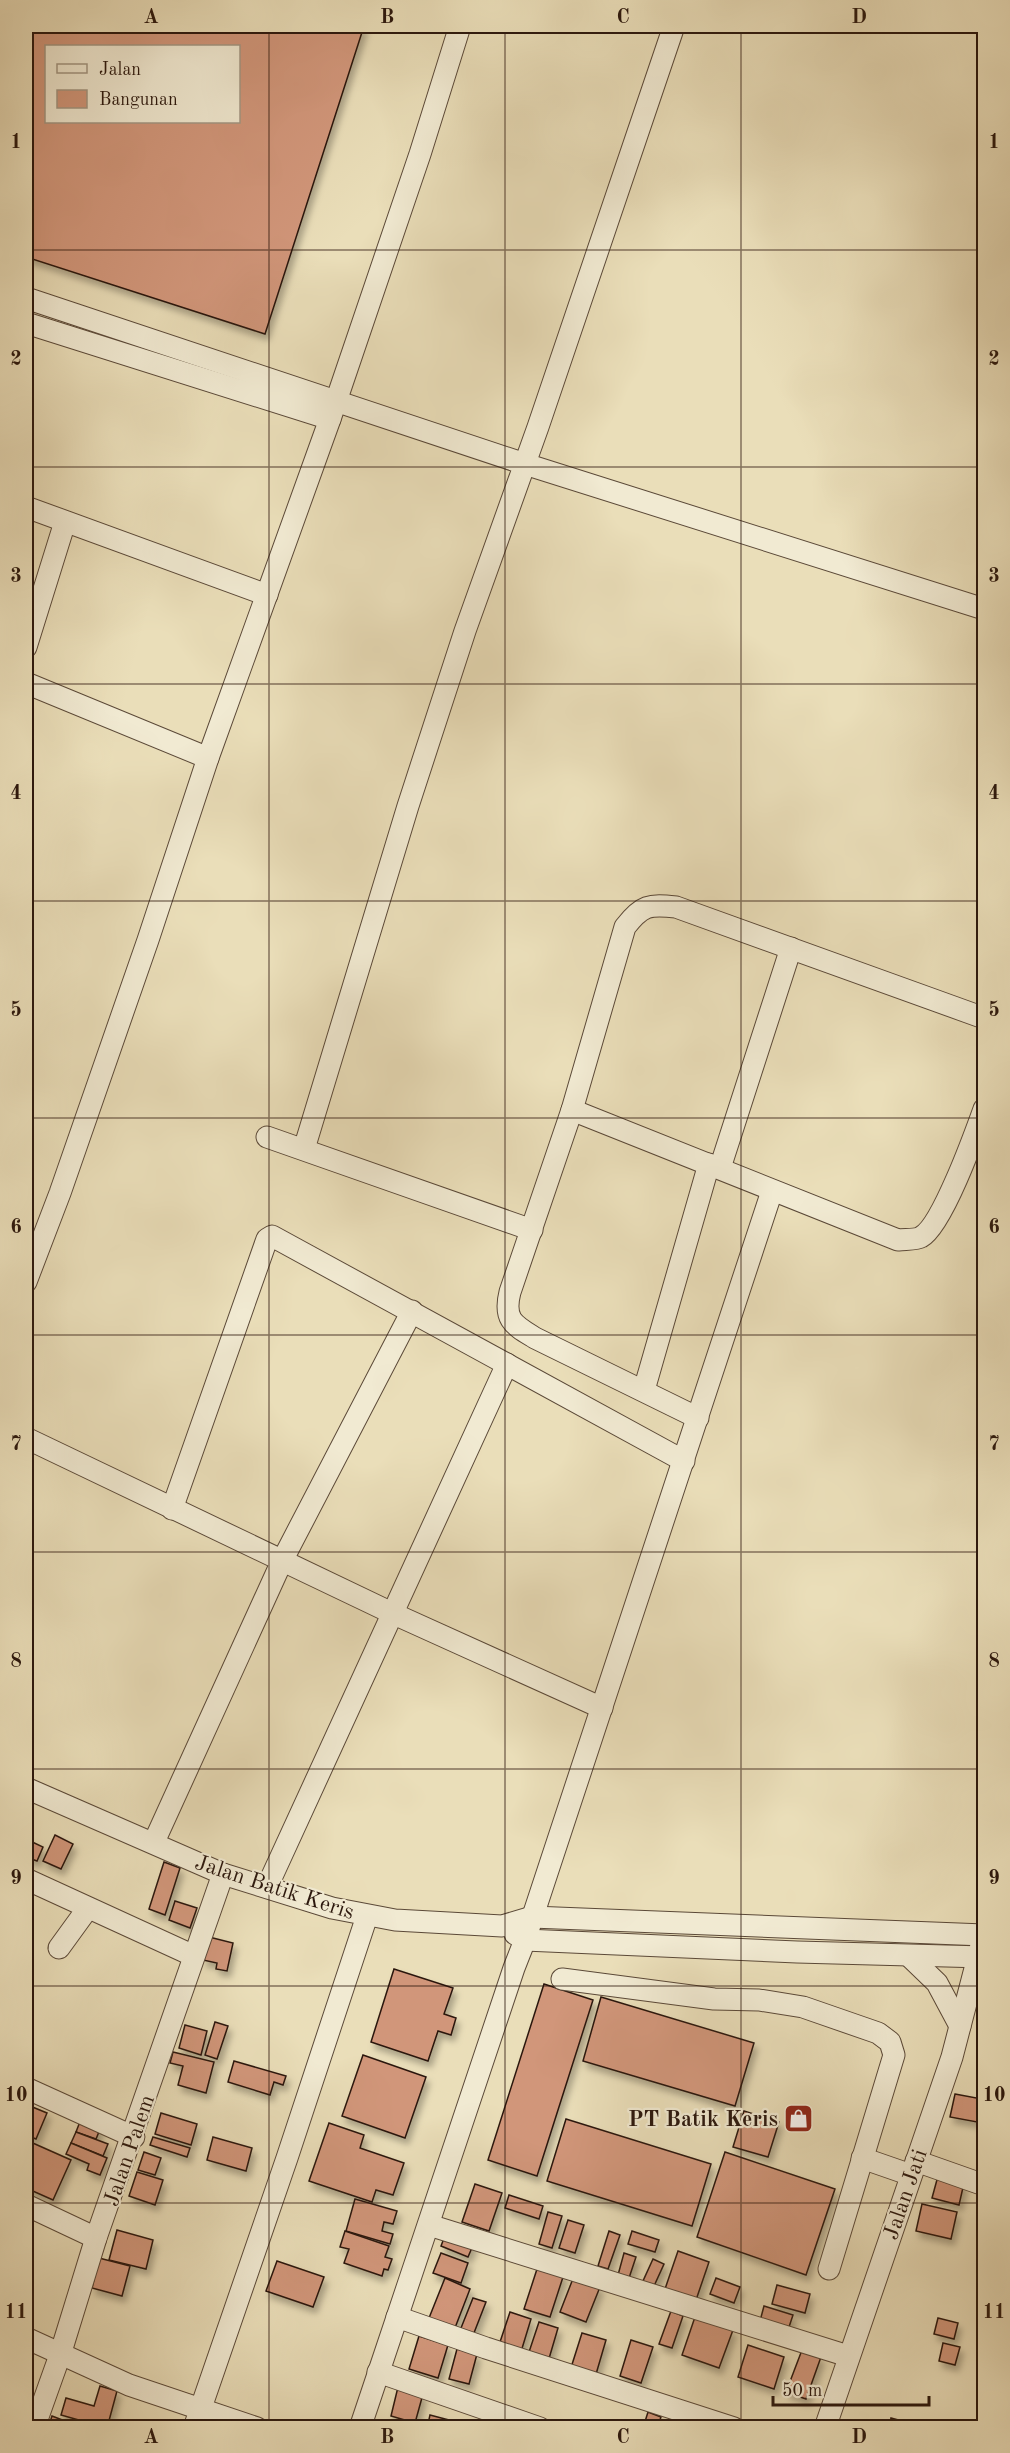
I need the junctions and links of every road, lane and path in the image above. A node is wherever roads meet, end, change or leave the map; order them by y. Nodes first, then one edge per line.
1 (460, 26) edge
2 (674, 26) edge
3 (26, 298) edge
4 (26, 323) edge
5 (172, 347) junction
6 (165, 368) junction
7 (333, 411) junction
8 (525, 464) junction
9 (26, 507) edge
10 (66, 522) junction
11 (267, 595) junction
12 (984, 609) edge
13 (26, 647) edge
14 (26, 683) edge
15 (208, 758) junction
16 (791, 948) junction
17 (984, 1018) edge
18 (984, 1109) edge
19 (572, 1110) junction
20 (267, 1137) dead end
21 (304, 1149) junction
22 (715, 1166) junction
23 (772, 1191) junction
24 (532, 1230) junction
25 (26, 1282) edge
26 (412, 1311) junction
27 (507, 1364) junction
28 (644, 1390) junction
29 (698, 1418) junction
30 (26, 1438) edge
31 (684, 1461) junction
32 (172, 1509) junction
33 (282, 1561) junction
34 (394, 1614) junction
35 (602, 1708) junction
36 (26, 1788) edge
37 (154, 1842) junction
38 (224, 1874) junction
39 (26, 1879) edge
40 (267, 1887) junction
41 (88, 1908) junction
42 (367, 1916) junction
43 (532, 1917) junction
44 (674, 1922) junction
45 (501, 1926) junction
46 (798, 1926) junction
47 (984, 1934) edge
48 (525, 1940) junction
49 (672, 1946) junction
50 (59, 1948) dead end
51 (797, 1952) junction
52 (194, 1956) junction
53 (909, 1956) junction
54 (982, 1957) edge
55 (562, 1979) dead end
56 (960, 2026) junction
57 (26, 2088) edge
58 (134, 2137) junction
59 (862, 2158) junction
60 (913, 2168) junction
61 (984, 2185) edge
62 (26, 2205) edge
63 (429, 2225) junction
64 (96, 2238) junction
65 (829, 2269) dead end
66 (397, 2317) junction
67 (26, 2338) edge
68 (60, 2355) junction
69 (848, 2356) junction
70 (378, 2372) junction
71 (197, 2418) edge
72 (34, 2427) edge
73 (257, 2427) edge
74 (360, 2427) edge
75 (540, 2427) edge
76 (734, 2427) edge
77 (825, 2427) edge

1 - 7 street
2 - 8 street
3 - 5 street
4 - 6 street
5 - 6 street
5 - 7 street
6 - 7 street
7 - 8 street
7 - 11 street
8 - 12 street
8 - 21 street
9 - 10 street
10 - 11 street
10 - 13 street
11 - 15 street
14 - 15 street
15 - 25 street
16 - 17 street
16 - 19 street
16 - 22 street
18 - 23 street
19 - 22 street
19 - 24 street
20 - 21 street
21 - 24 street
22 - 23 street
22 - 28 street
23 - 29 street
24 - 28 street
26 - 27 street
26 - 32 street
26 - 33 street
27 - 31 street
27 - 34 street
28 - 29 street
29 - 31 street
30 - 32 street
31 - 35 street
32 - 33 street
33 - 34 street
33 - 37 street
34 - 35 street
34 - 40 street
35 - 43 street
36 - 37 street, Jalan Batik Keris
37 - 38 street, Jalan Batik Keris
38 - 40 street, Jalan Batik Keris
38 - 52 street, Jalan Palem
39 - 41 street
40 - 42 street, Jalan Batik Keris
41 - 50 street
41 - 52 street
42 - 45 street, Jalan Batik Keris
42 - 71 street
43 - 44 street
43 - 45 street
43 - 48 street
44 - 46 street
44 - 49 street
45 - 48 street
46 - 47 street
46 - 51 street
47 - 54 street, Jalan Jati
48 - 49 street
48 - 63 street
49 - 51 street
51 - 53 street
52 - 58 street, Jalan Palem
53 - 54 street
53 - 56 street
54 - 56 street, Jalan Jati
55 - 59 street
56 - 60 street, Jalan Jati
57 - 58 street
58 - 64 street, Jalan Palem
59 - 60 street
59 - 65 street
60 - 61 street
60 - 69 street, Jalan Jati
62 - 64 street
63 - 66 street
63 - 69 street
64 - 68 street, Jalan Palem
66 - 70 street
66 - 76 street
67 - 68 street
68 - 71 street
68 - 72 street, Jalan Palem
69 - 77 street, Jalan Jati
70 - 74 street
70 - 75 street
71 - 73 street

